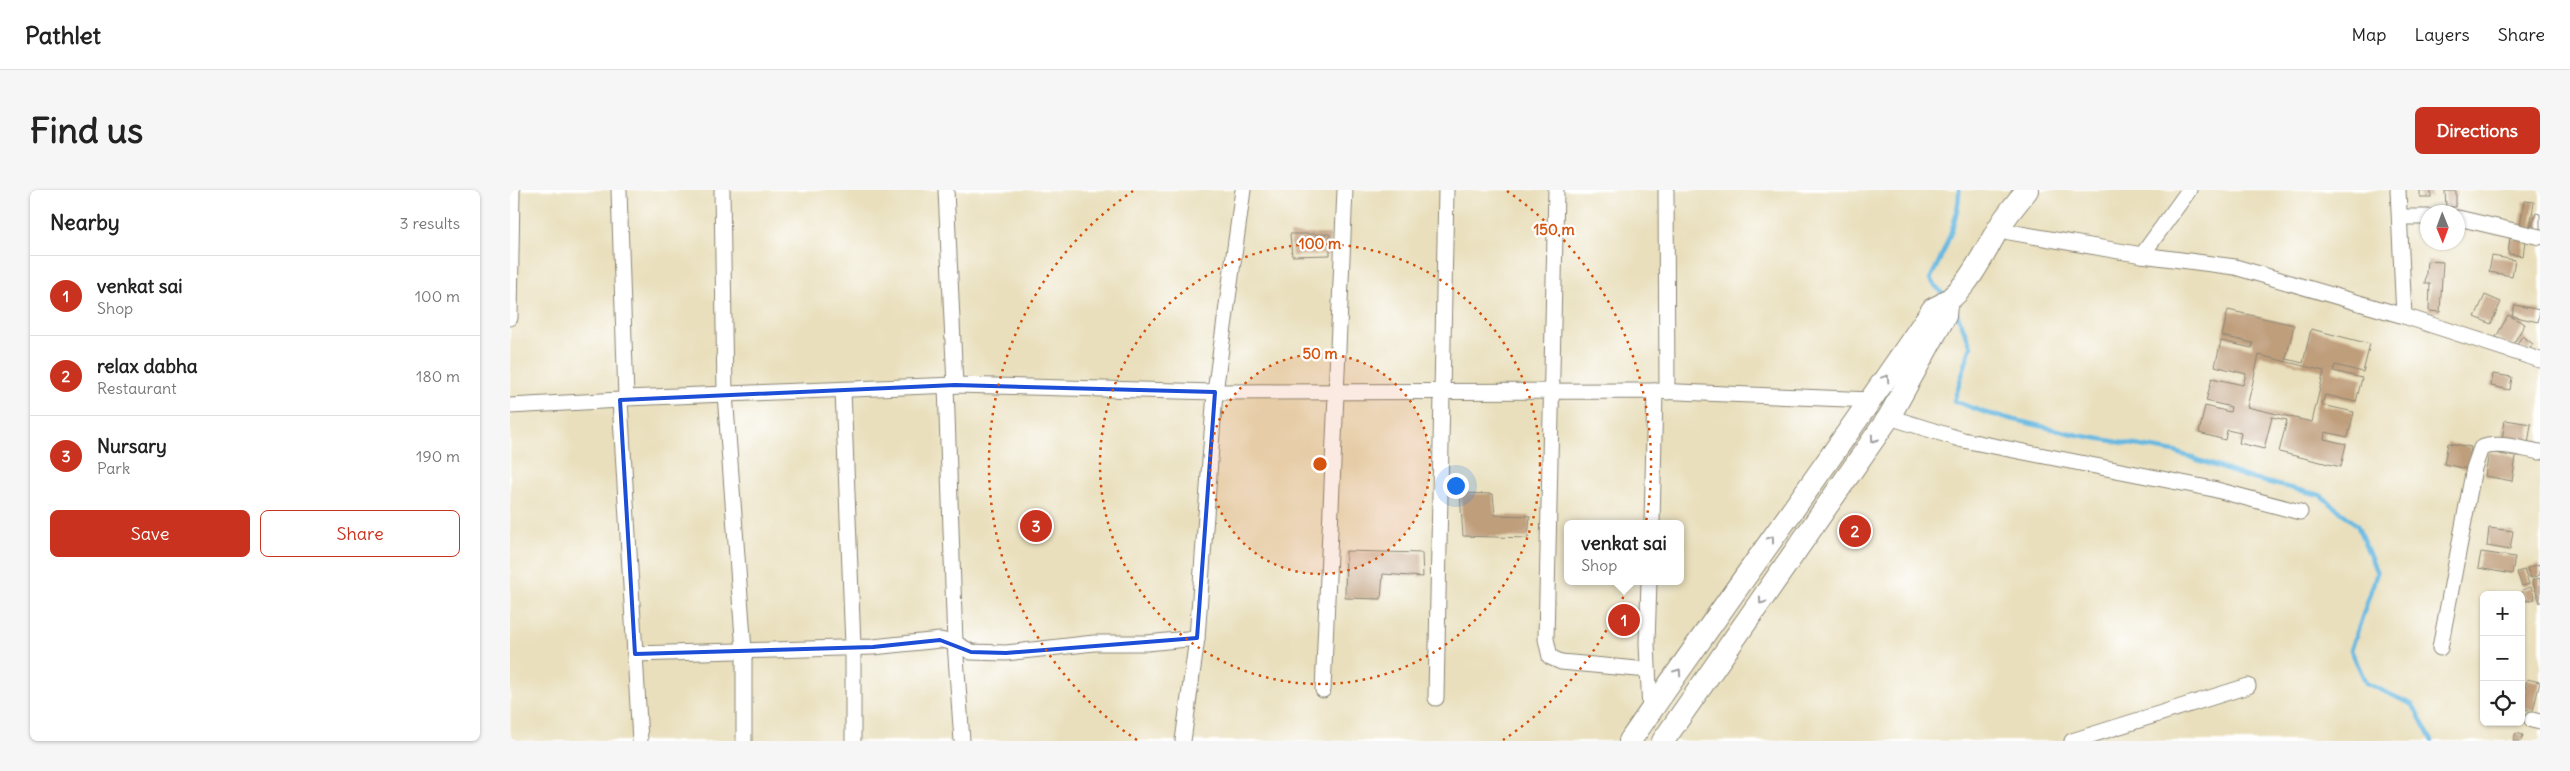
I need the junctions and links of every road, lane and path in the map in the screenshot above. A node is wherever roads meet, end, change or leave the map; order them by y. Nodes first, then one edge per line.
1 (512, 190) edge
2 (619, 190) edge
3 (722, 190) edge
4 (946, 190) edge
5 (1243, 190) edge
6 (1346, 190) edge
7 (1446, 190) edge
8 (1556, 190) edge
9 (1666, 190) edge
10 (2027, 190) edge
11 (2189, 190) edge
12 (2398, 190) edge
13 (2400, 217) junction
14 (2420, 217) edge
15 (2465, 220) edge
16 (1998, 230) junction
17 (2540, 237) edge
18 (2142, 255) junction
19 (1946, 304) junction
20 (2404, 316) junction
21 (510, 318) edge
22 (2540, 360) edge
23 (950, 385) junction
24 (843, 390) junction
25 (1551, 390) junction
26 (1336, 391) junction
27 (1443, 391) junction
28 (1661, 391) junction
29 (1216, 392) junction
30 (725, 394) junction
31 (623, 399) junction
32 (1871, 400) junction
33 (510, 406) edge
34 (1889, 417) junction
35 (2540, 452) edge
36 (2300, 512) dead end
37 (1652, 520) edge
38 (1649, 585) edge
39 (1197, 638) junction
40 (955, 643) junction
41 (853, 646) junction
42 (2440, 648) dead end
43 (744, 651) junction
44 (635, 654) junction
45 (1648, 670) junction
46 (2248, 686) dead end
47 (1323, 690) dead end
48 (1436, 698) dead end
49 (1650, 712) junction
50 (640, 741) edge
51 (744, 741) edge
52 (853, 741) edge
53 (962, 741) edge
54 (1183, 741) edge
55 (1630, 741) edge
56 (1663, 741) edge
57 (2072, 741) edge

1 - 21 street
2 - 31 street
3 - 30 street
4 - 23 street
5 - 29 street
6 - 26 street
7 - 27 street
8 - 25 street
9 - 28 street
10 - 16 street
11 - 18 street
12 - 13 street
13 - 14 street
13 - 20 street
15 - 17 street
16 - 18 street
16 - 19 street
18 - 20 street
32 -> 19 street
19 - 34 street
20 - 22 street
23 - 24 street
23 - 29 street
23 - 40 street
24 - 30 street
24 - 41 street
25 - 27 street
25 - 28 street
25 - 45 street
26 - 27 street
26 - 29 street
26 - 47 street
27 - 48 street
28 - 32 street
28 - 37 street
29 - 39 street
30 - 31 street
30 - 43 street
31 - 33 street
31 - 44 street
49 -> 32 street
34 - 36 street
34 -> 56 street
35 - 42 street
38 - 45 street
39 - 40 street
39 - 54 street
40 - 41 street
40 - 53 street
41 - 43 street
41 - 52 street
43 - 44 street
43 - 51 street
44 - 50 street
45 - 49 street
46 - 57 street
49 - 55 street

